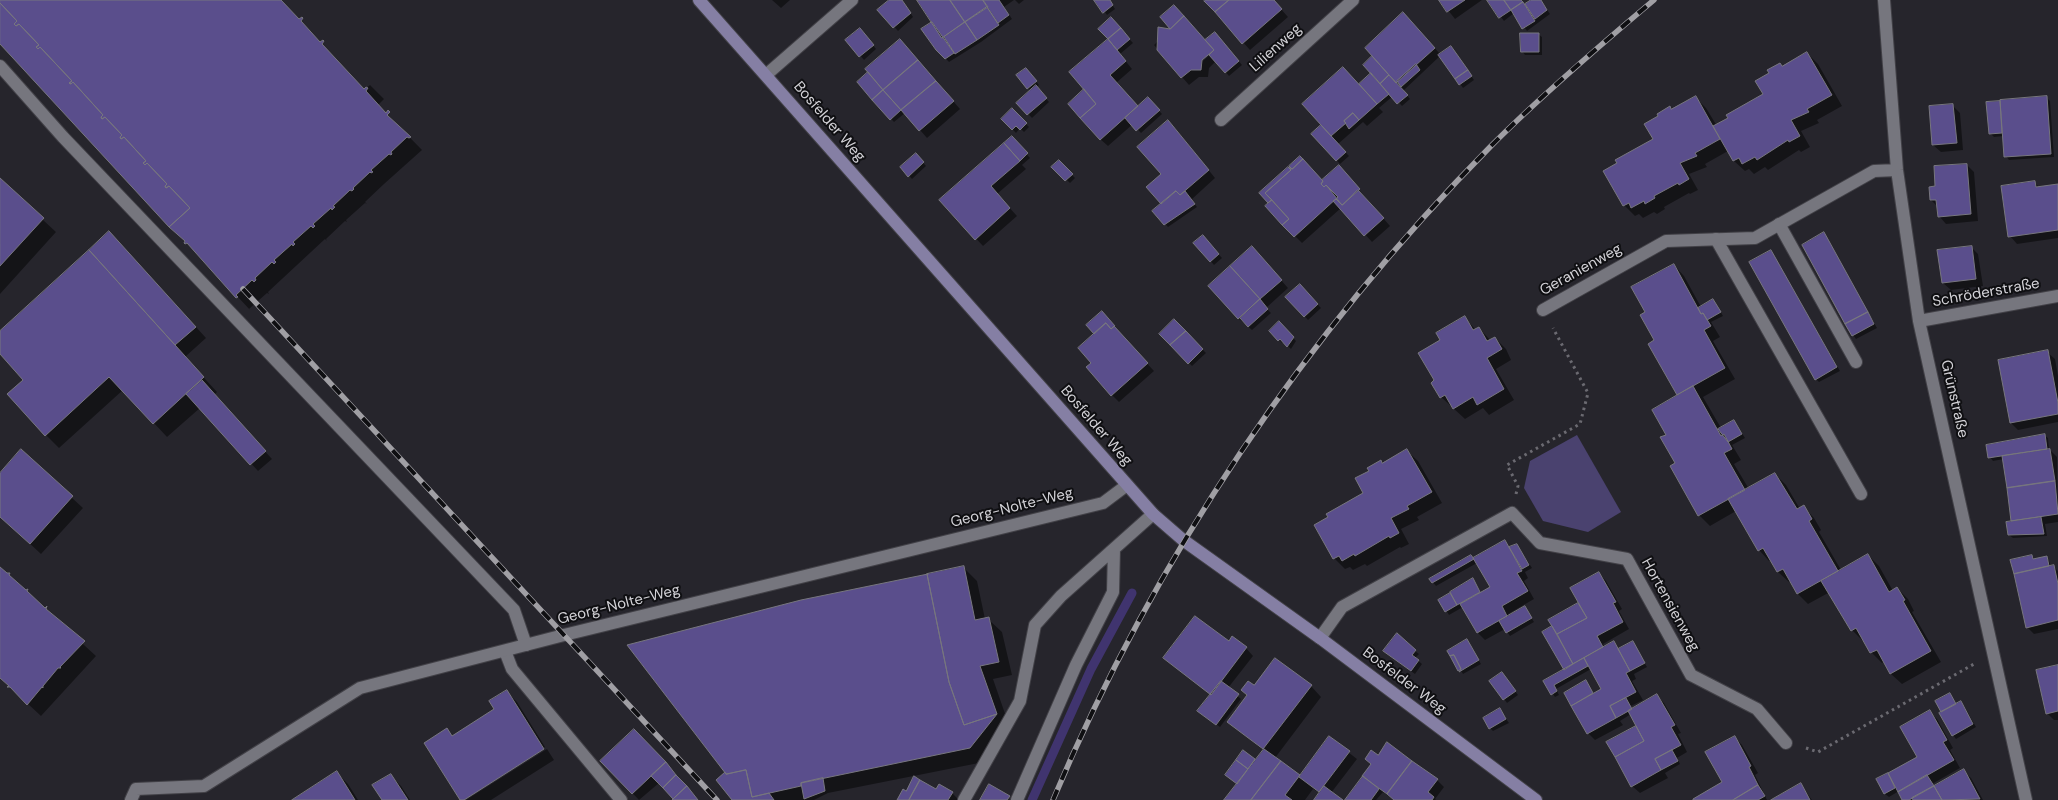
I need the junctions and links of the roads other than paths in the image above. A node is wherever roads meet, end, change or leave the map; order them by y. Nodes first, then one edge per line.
1 (699, 0) edge
2 (852, 0) edge
3 (1353, 0) edge
4 (1884, 0) edge
5 (0, 66) edge
6 (766, 75) junction
7 (1221, 120) dead end
8 (1897, 170) junction
9 (1779, 224) junction
10 (1716, 239) junction
11 (2058, 296) edge
12 (1543, 310) road end
13 (1920, 321) junction
14 (1856, 362) dead end
15 (1126, 485) junction
16 (1861, 494) dead end
17 (1153, 514) junction
18 (1114, 549) junction
19 (1320, 638) junction
20 (526, 645) junction
21 (505, 651) junction
22 (1786, 743) road end
23 (134, 794) edge
24 (621, 800) edge
25 (964, 800) edge
26 (1016, 800) edge
27 (1536, 800) edge
28 (2026, 800) edge

1 - 6 street, Bosfelder Weg
2 - 6 street
3 - 7 street, Lilienweg
4 - 8 street, Grünstraße
5 - 20 street
6 - 15 street, Bosfelder Weg
8 - 9 street, Geranienweg
8 - 13 street, Grünstraße
9 - 10 street, Geranienweg
9 - 14 street
10 - 12 street, Geranienweg
10 - 16 street
11 - 13 street, Schröderstraße
13 - 28 street, Grünstraße
15 - 17 street, Bosfelder Weg
15 - 20 street, Georg-Nolte-Weg
17 - 18 street
17 - 19 street, Bosfelder Weg
18 - 25 street
18 - 26 street
19 - 22 street, Hortensienweg
19 - 27 street, Bosfelder Weg
20 - 21 street, Georg-Nolte-Weg
21 - 23 street, Georg-Nolte-Weg
21 - 24 street

